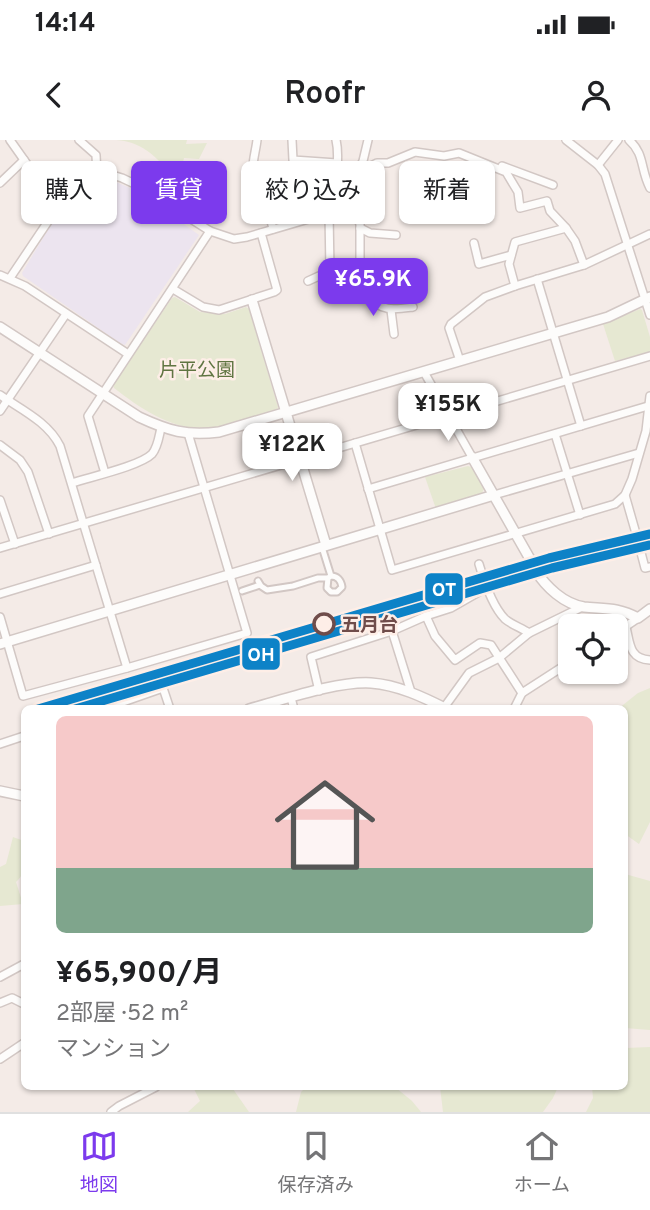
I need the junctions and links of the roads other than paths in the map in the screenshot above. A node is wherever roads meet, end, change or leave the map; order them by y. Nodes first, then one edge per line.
1 (10, 140) edge
2 (79, 140) edge
3 (257, 140) edge
4 (292, 140) edge
5 (336, 140) edge
6 (368, 140) edge
7 (566, 140) edge
8 (618, 140) edge
9 (629, 140) edge
10 (24, 160) joint
11 (96, 161) edge
12 (308, 161) edge
13 (337, 161) edge
14 (363, 161) edge
15 (478, 161) edge
16 (385, 163) edge
17 (598, 165) junction
18 (495, 167) edge
19 (498, 168) junction
20 (117, 177) edge
21 (648, 178) edge
22 (0, 183) edge
23 (553, 185) dead end
24 (650, 188) edge
25 (46, 224) edge
26 (291, 224) edge
27 (329, 224) edge
28 (359, 224) edge
29 (360, 228) junction
30 (566, 228) junction
31 (274, 229) junction
32 (210, 231) junction
33 (261, 233) junction
34 (650, 234) edge
35 (396, 235) dead end
36 (474, 243) dead end
37 (628, 246) junction
38 (511, 255) junction
39 (402, 263) dead end
40 (584, 265) junction
41 (330, 271) junction
42 (0, 275) edge
43 (363, 275) junction
44 (10, 278) junction
45 (537, 279) junction
46 (308, 281) dead end
47 (515, 286) junction
48 (173, 289) junction
49 (648, 298) edge
50 (252, 300) junction
51 (413, 307) dead end
52 (391, 310) junction
53 (66, 314) junction
54 (650, 315) edge
55 (0, 327) edge
56 (394, 334) dead end
57 (553, 334) junction
58 (40, 352) junction
59 (128, 354) junction
60 (650, 356) edge
61 (460, 361) junction
62 (424, 372) junction
63 (567, 381) junction
64 (102, 393) junction
65 (0, 396) edge
66 (650, 396) edge
67 (8, 400) junction
68 (648, 406) junction
69 (0, 411) edge
70 (286, 413) junction
71 (449, 415) junction
72 (581, 426) junction
73 (161, 428) junction
74 (648, 432) edge
75 (188, 433) junction
76 (555, 434) junction
77 (355, 443) junction
78 (0, 445) edge
79 (639, 453) junction
80 (472, 457) junction
81 (300, 459) junction
82 (105, 473) junction
83 (568, 475) junction
84 (72, 483) junction
85 (204, 487) junction
86 (368, 489) junction
87 (494, 495) junction
88 (625, 495) junction
89 (0, 500) edge
90 (580, 514) junction
91 (83, 524) junction
92 (380, 530) junction
93 (635, 530) tunnel mouth
94 (515, 533) junction
95 (49, 534) junction
96 (15, 544) junction
97 (324, 546) junction
98 (0, 548) edge
99 (530, 559) dead end
100 (479, 564) dead end
101 (96, 565) junction
102 (650, 567) edge
103 (537, 572) joint
104 (230, 575) junction
105 (486, 588) junction
106 (242, 591) dead end
107 (0, 594) edge
108 (582, 607) junction
109 (650, 610) edge
110 (110, 611) junction
111 (426, 616) junction
112 (0, 617) edge
113 (638, 618) junction
114 (628, 626) edge
115 (392, 631) junction
116 (529, 633) junction
117 (628, 635) edge
118 (4, 643) edge
119 (499, 658) junction
120 (650, 660) edge
121 (127, 668) junction
122 (558, 670) edge
123 (319, 691) junction
124 (411, 692) junction
125 (522, 693) junction
126 (291, 698) junction
127 (114, 705) edge
128 (169, 705) edge
129 (264, 705) edge
130 (293, 705) edge
131 (439, 705) edge
132 (447, 705) edge
133 (516, 705) edge
134 (21, 736) edge
135 (0, 744) edge
136 (0, 791) edge
137 (21, 795) edge
138 (21, 966) edge
139 (0, 977) edge
140 (21, 1002) edge
141 (0, 1003) edge
142 (21, 1045) edge
143 (0, 1059) edge
144 (150, 1090) edge
145 (111, 1112) edge

1 - 10 street
2 - 11 street
3 - 31 street
4 - 12 street
5 - 13 street
6 - 14 street
7 - 17 street
8 - 17 street
9 - 21 street
10 - 22 street
15 - 16 street
17 - 37 street
18 - 19 street
19 - 23 street
19 - 30 street
20 - 32 street
21 - 24 street
25 - 44 street
26 - 31 street
27 - 41 street
28 - 29 street
29 - 35 street
29 - 43 street
30 - 38 street
30 - 40 street
31 - 33 street
32 - 33 street
32 - 48 street
33 - 50 street
34 - 37 street
36 - 38 street
37 - 40 street
37 - 49 street
38 - 47 street
39 - 43 street
40 - 45 street
41 - 43 street
41 - 46 street
42 - 44 street
43 - 52 street
44 - 53 street
45 - 47 street
45 - 57 street
47 - 61 street
48 - 50 street
48 - 59 street
49 - 54 street
49 - 57 street
50 - 70 street
51 - 52 street
52 - 56 street
53 - 58 street
53 - 59 street
55 - 58 street
57 - 61 street
57 - 63 street
58 - 64 street
58 - 67 street
59 - 64 street
60 - 63 street
61 - 62 street
62 - 70 street
62 - 71 street
63 - 71 street
63 - 72 street
64 - 73 street
64 - 82 street
65 - 67 street
66 - 68 street
67 - 69 street
67 - 84 street
68 - 72 street
68 - 74 street
70 - 75 street
70 - 81 street
71 - 77 street
71 - 80 street
72 - 76 street
73 - 75 street
73 - 82 street
74 - 79 street
75 - 85 street
76 - 80 street
76 - 83 street
77 - 81 street
77 - 86 street
78 - 95 street
79 - 83 street
79 - 88 street
80 - 86 street
80 - 87 street
81 - 85 street
81 - 97 street
82 - 84 street
83 - 87 street
83 - 90 street
84 - 91 street
85 - 91 street
85 - 104 street
86 - 92 street
87 - 92 street
87 - 94 street
88 - 90 street
88 - 93 street
89 - 96 street
90 - 94 street
91 - 95 street
91 - 101 street
92 - 94 street
92 - 97 street
94 - 99 street
95 - 96 street
96 - 98 street
97 - 104 street
97 - 106 street
100 - 105 street
101 - 107 street
101 - 110 street
102 - 103 street
103 - 108 street
104 - 110 street
104 - 121 street
105 - 111 street
105 - 116 street
108 - 113 street
108 - 116 street
109 - 113 street
110 - 118 street
110 - 121 street
111 - 115 street
111 - 119 street
112 - 118 street
113 - 114 street
115 - 123 street
115 - 124 street
116 - 119 street
117 - 120 street
118 - 121 street
119 - 125 street
119 - 132 street
122 - 125 street
123 - 124 street
123 - 126 street
124 - 131 street
125 - 133 street
126 - 129 street
126 - 130 street
127 - 128 street
134 - 135 street
136 - 137 street
138 - 139 street
140 - 141 street
142 - 143 street
144 - 145 street

